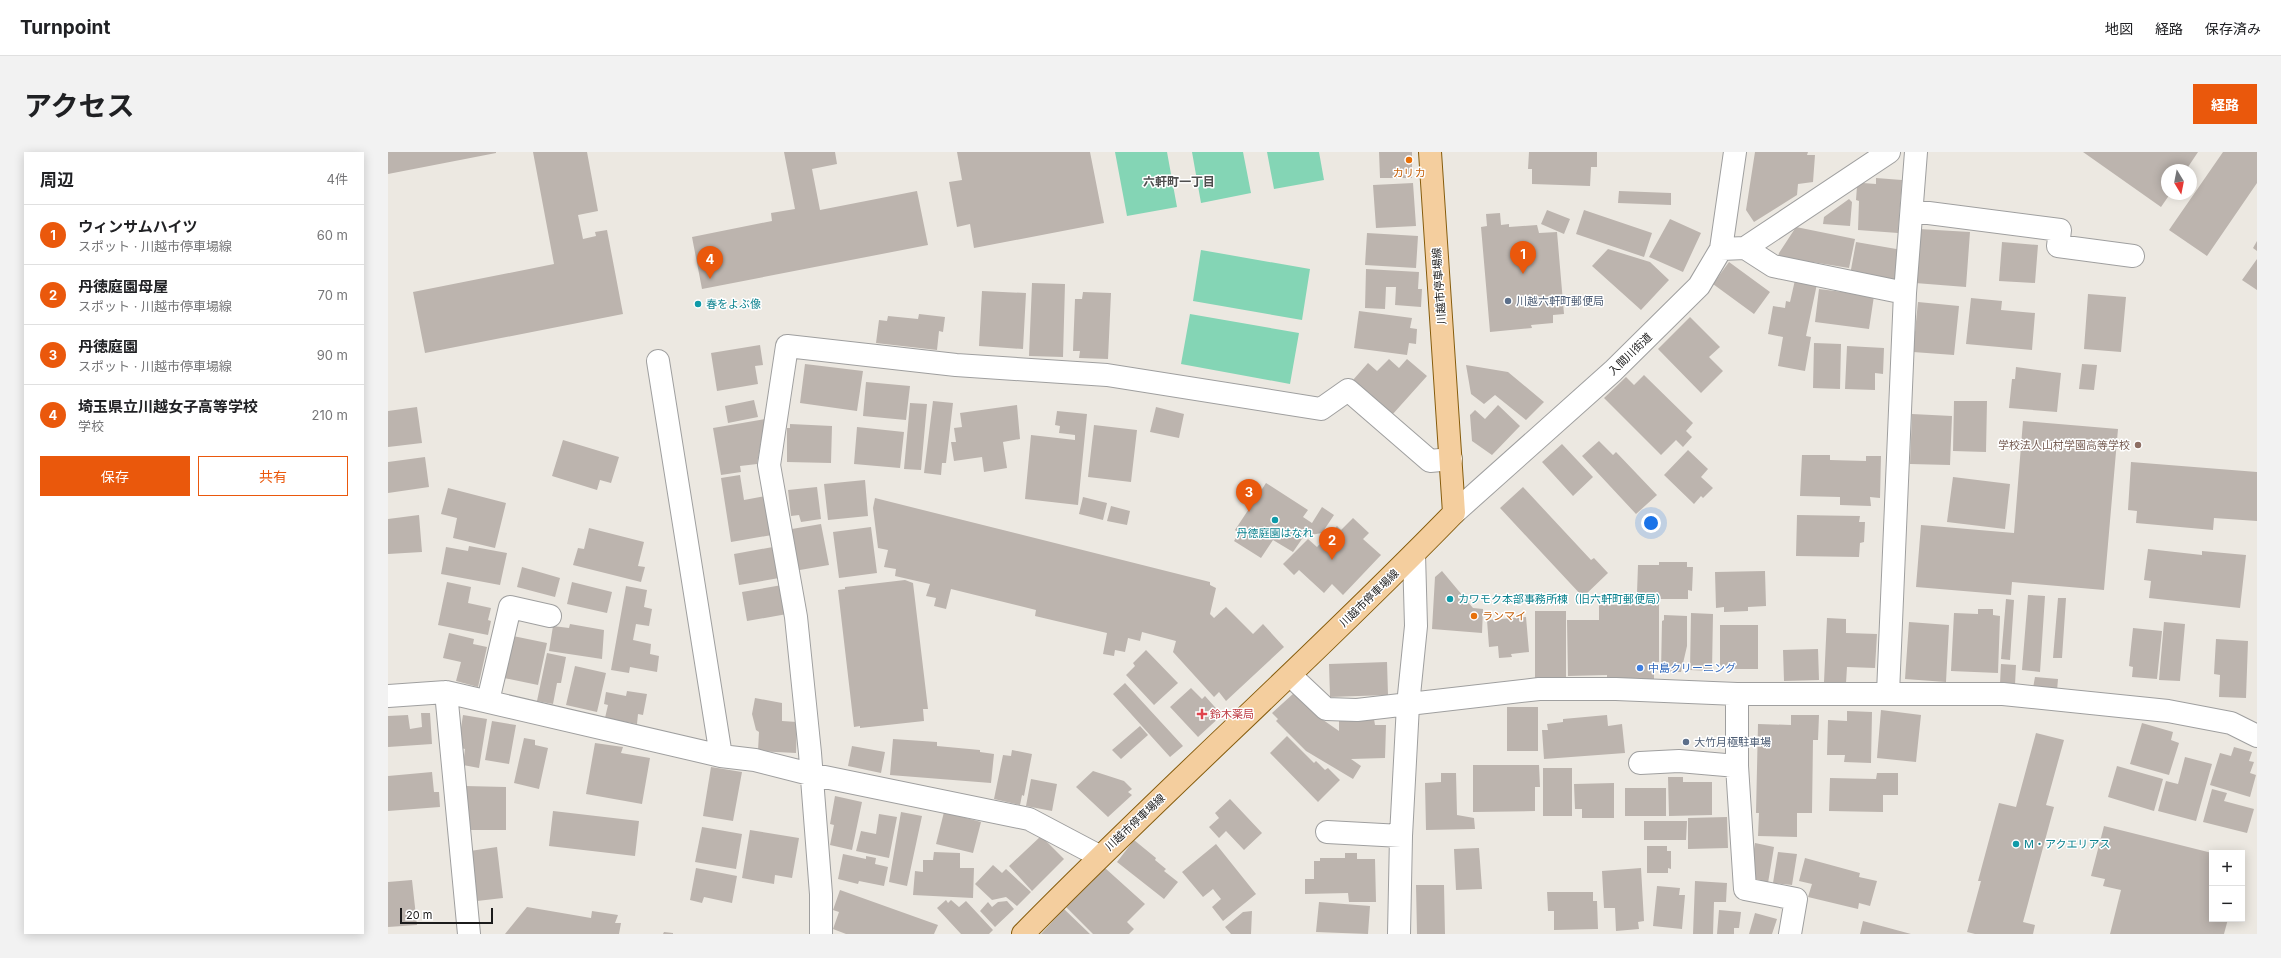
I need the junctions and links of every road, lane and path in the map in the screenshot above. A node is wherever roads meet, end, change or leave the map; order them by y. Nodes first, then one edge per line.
1 (1430, 152) edge
2 (1735, 152) edge
3 (1889, 152) edge
4 (1916, 152) edge
5 (1913, 211) junction
6 (1745, 248) junction
7 (1721, 250) junction
8 (2133, 256) dead end
9 (1905, 293) junction
10 (658, 361) dead end
11 (1451, 459) junction
12 (1454, 513) junction
13 (1414, 554) junction
14 (550, 616) dead end
15 (1291, 676) junction
16 (446, 692) junction
17 (1888, 693) junction
18 (1737, 694) junction
19 (388, 696) edge
20 (488, 702) junction
21 (1408, 705) junction
22 (2257, 736) edge
23 (721, 756) junction
24 (1640, 763) dead end
25 (1737, 766) junction
26 (810, 774) junction
27 (1327, 832) dead end
28 (1401, 836) junction
29 (1100, 856) junction
30 (469, 934) edge
31 (821, 934) edge
32 (1023, 934) edge
33 (1399, 934) edge
34 (1790, 934) edge

1 - 11 main road, 川越市停車場線
2 - 7 street, 入間川街道
3 - 6 street
4 - 5 street
5 - 8 street
5 - 9 street
6 - 7 street
6 - 9 street
7 - 12 street, 入間川街道
9 - 17 street
10 - 23 street
11 - 12 main road, 川越市停車場線
11 - 26 street
12 - 13 main road, 川越市停車場線
13 - 15 main road, 川越市停車場線
13 - 21 street
14 - 20 street
15 - 21 street
15 - 29 main road, 川越市停車場線
16 - 19 street
16 - 20 street
16 - 30 street
17 - 18 street
17 - 22 street
18 - 21 street
18 - 25 street
20 - 23 street
21 - 28 street
23 - 26 street
24 - 25 street
25 - 34 street
26 - 29 street
26 - 31 street
27 - 28 street
28 - 33 street
29 - 32 main road, 川越市停車場線

